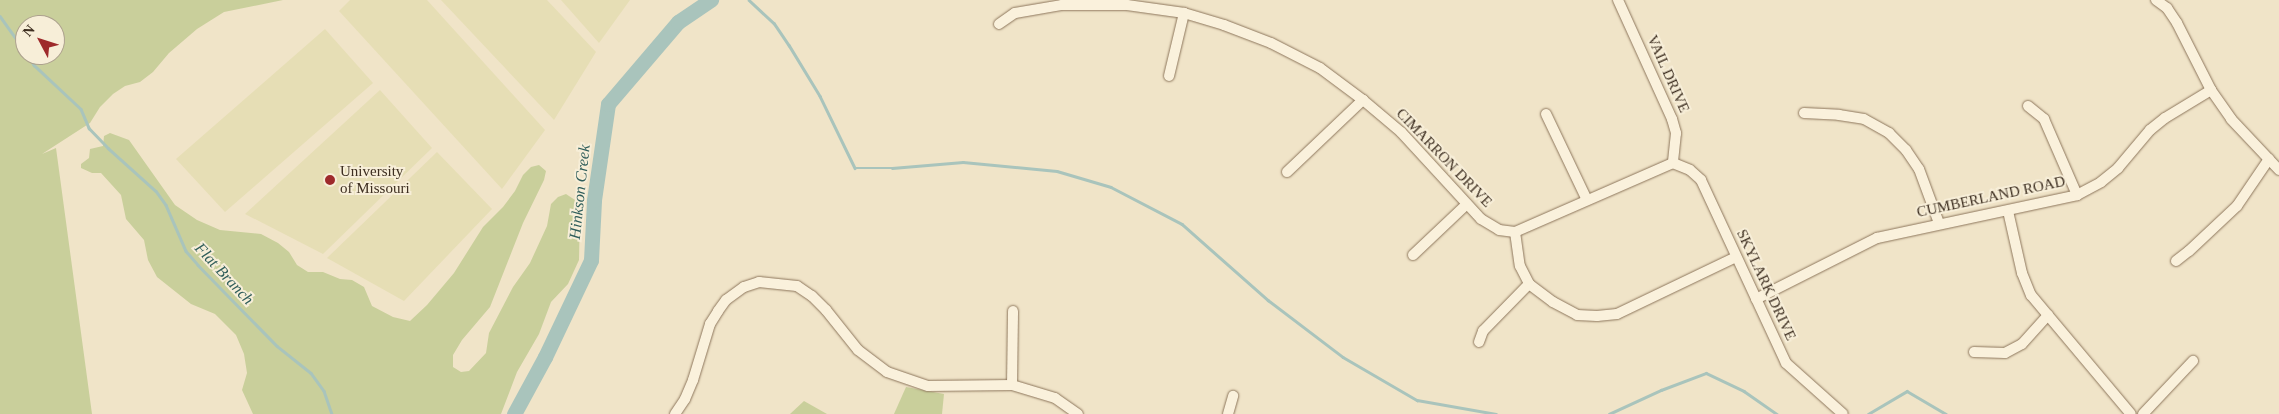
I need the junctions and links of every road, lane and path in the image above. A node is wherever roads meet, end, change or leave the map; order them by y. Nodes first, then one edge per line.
1 (1618, 0) edge
2 (2156, 0) edge
3 (1184, 13) junction
4 (999, 24) dead end
5 (1169, 76) dead end
6 (2211, 90) junction
7 (1364, 100) junction
8 (2028, 106) dead end
9 (1804, 113) dead end
10 (1546, 114) dead end
11 (2269, 159) junction
12 (1673, 163) junction
13 (2279, 170) edge
14 (1288, 172) dead end
15 (2076, 194) junction
16 (1587, 200) junction
17 (1467, 204) junction
18 (2008, 211) junction
19 (1939, 223) junction
20 (1515, 232) junction
21 (1413, 255) dead end
22 (1736, 257) junction
23 (2176, 261) dead end
24 (1530, 284) junction
25 (1756, 299) junction
26 (1013, 311) dead end
27 (2048, 315) junction
28 (1479, 342) dead end
29 (1974, 352) dead end
30 (2193, 361) dead end
31 (1012, 385) junction
32 (1233, 396) dead end
33 (675, 414) edge
34 (1078, 414) edge
35 (1228, 414) edge
36 (1843, 414) edge
37 (2131, 414) edge
38 (2143, 414) edge

1 - 12 street, VAIL DRIVE
2 - 6 street
3 - 4 street, CIMARRON DRIVE
3 - 5 street
3 - 7 street, CIMARRON DRIVE
6 - 11 street
6 - 15 street, CUMBERLAND ROAD
7 - 14 street
7 - 17 street, CIMARRON DRIVE
8 - 15 street
9 - 19 street
10 - 16 street
11 - 13 street
11 - 23 street
12 - 16 street
12 - 22 street, SKYLARK DRIVE
15 - 18 street, CUMBERLAND ROAD
16 - 20 street
17 - 20 street, CIMARRON DRIVE
17 - 21 street
18 - 19 street, CUMBERLAND ROAD
18 - 27 street
19 - 25 street, CUMBERLAND ROAD
20 - 24 street
22 - 24 street
22 - 25 street, SKYLARK DRIVE
24 - 28 street
25 - 36 street, SKYLARK DRIVE
26 - 31 street
27 - 29 street
27 - 37 street
30 - 38 street
31 - 33 street
31 - 34 street
32 - 35 street

